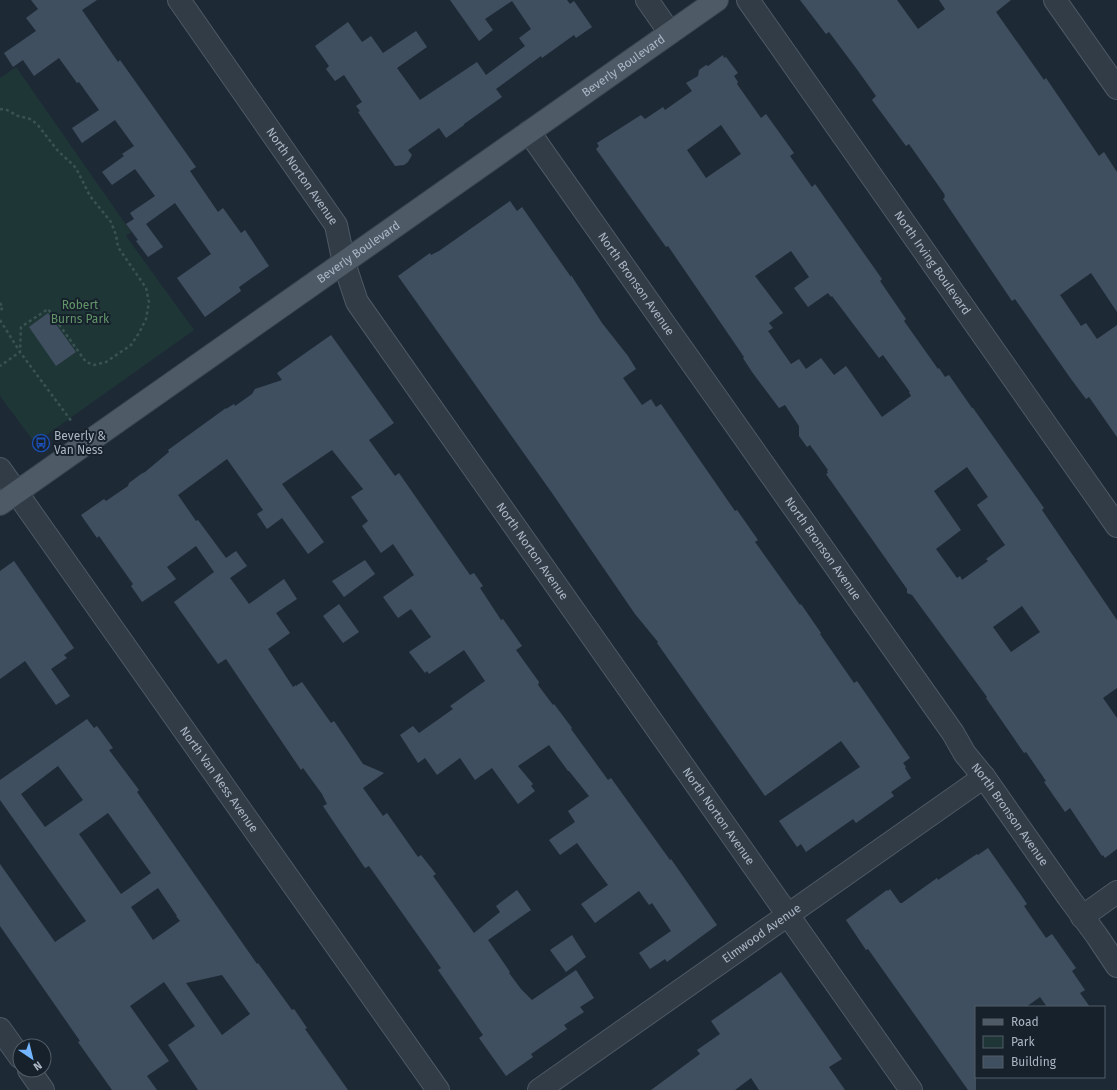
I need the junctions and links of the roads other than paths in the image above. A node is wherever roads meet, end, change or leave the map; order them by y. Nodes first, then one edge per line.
1 (178, 0) edge
2 (647, 0) edge
3 (717, 0) edge
4 (748, 0) edge
5 (1055, 0) edge
6 (670, 33) junction
7 (1117, 88) edge
8 (529, 132) junction
9 (344, 263) junction
10 (0, 468) edge
11 (8, 498) edge
12 (1117, 526) edge
13 (984, 778) junction
14 (1117, 892) edge
15 (789, 915) junction
16 (1082, 917) junction
17 (1117, 966) edge
18 (0, 1029) edge
19 (12, 1046) edge
20 (35, 1078) edge
21 (43, 1090) edge
22 (438, 1090) edge
23 (539, 1090) edge
24 (911, 1090) edge

1 - 9 street, North Norton Avenue
2 - 6 street
3 - 6 main road, Beverly Boulevard
4 - 12 street, North Irving Boulevard
5 - 7 street
6 - 8 main road, Beverly Boulevard
8 - 9 main road, Beverly Boulevard
8 - 13 street, North Bronson Avenue
9 - 11 main road, Beverly Boulevard
9 - 15 street, North Norton Avenue
10 - 11 street, North Van Ness Avenue
11 - 22 street, North Van Ness Avenue
13 - 15 street, Elmwood Avenue
13 - 16 street, North Bronson Avenue
14 - 16 street
15 - 23 street, Elmwood Avenue
15 - 24 street, North Norton Avenue
16 - 17 street, North Bronson Avenue
18 - 19 street
20 - 21 street

